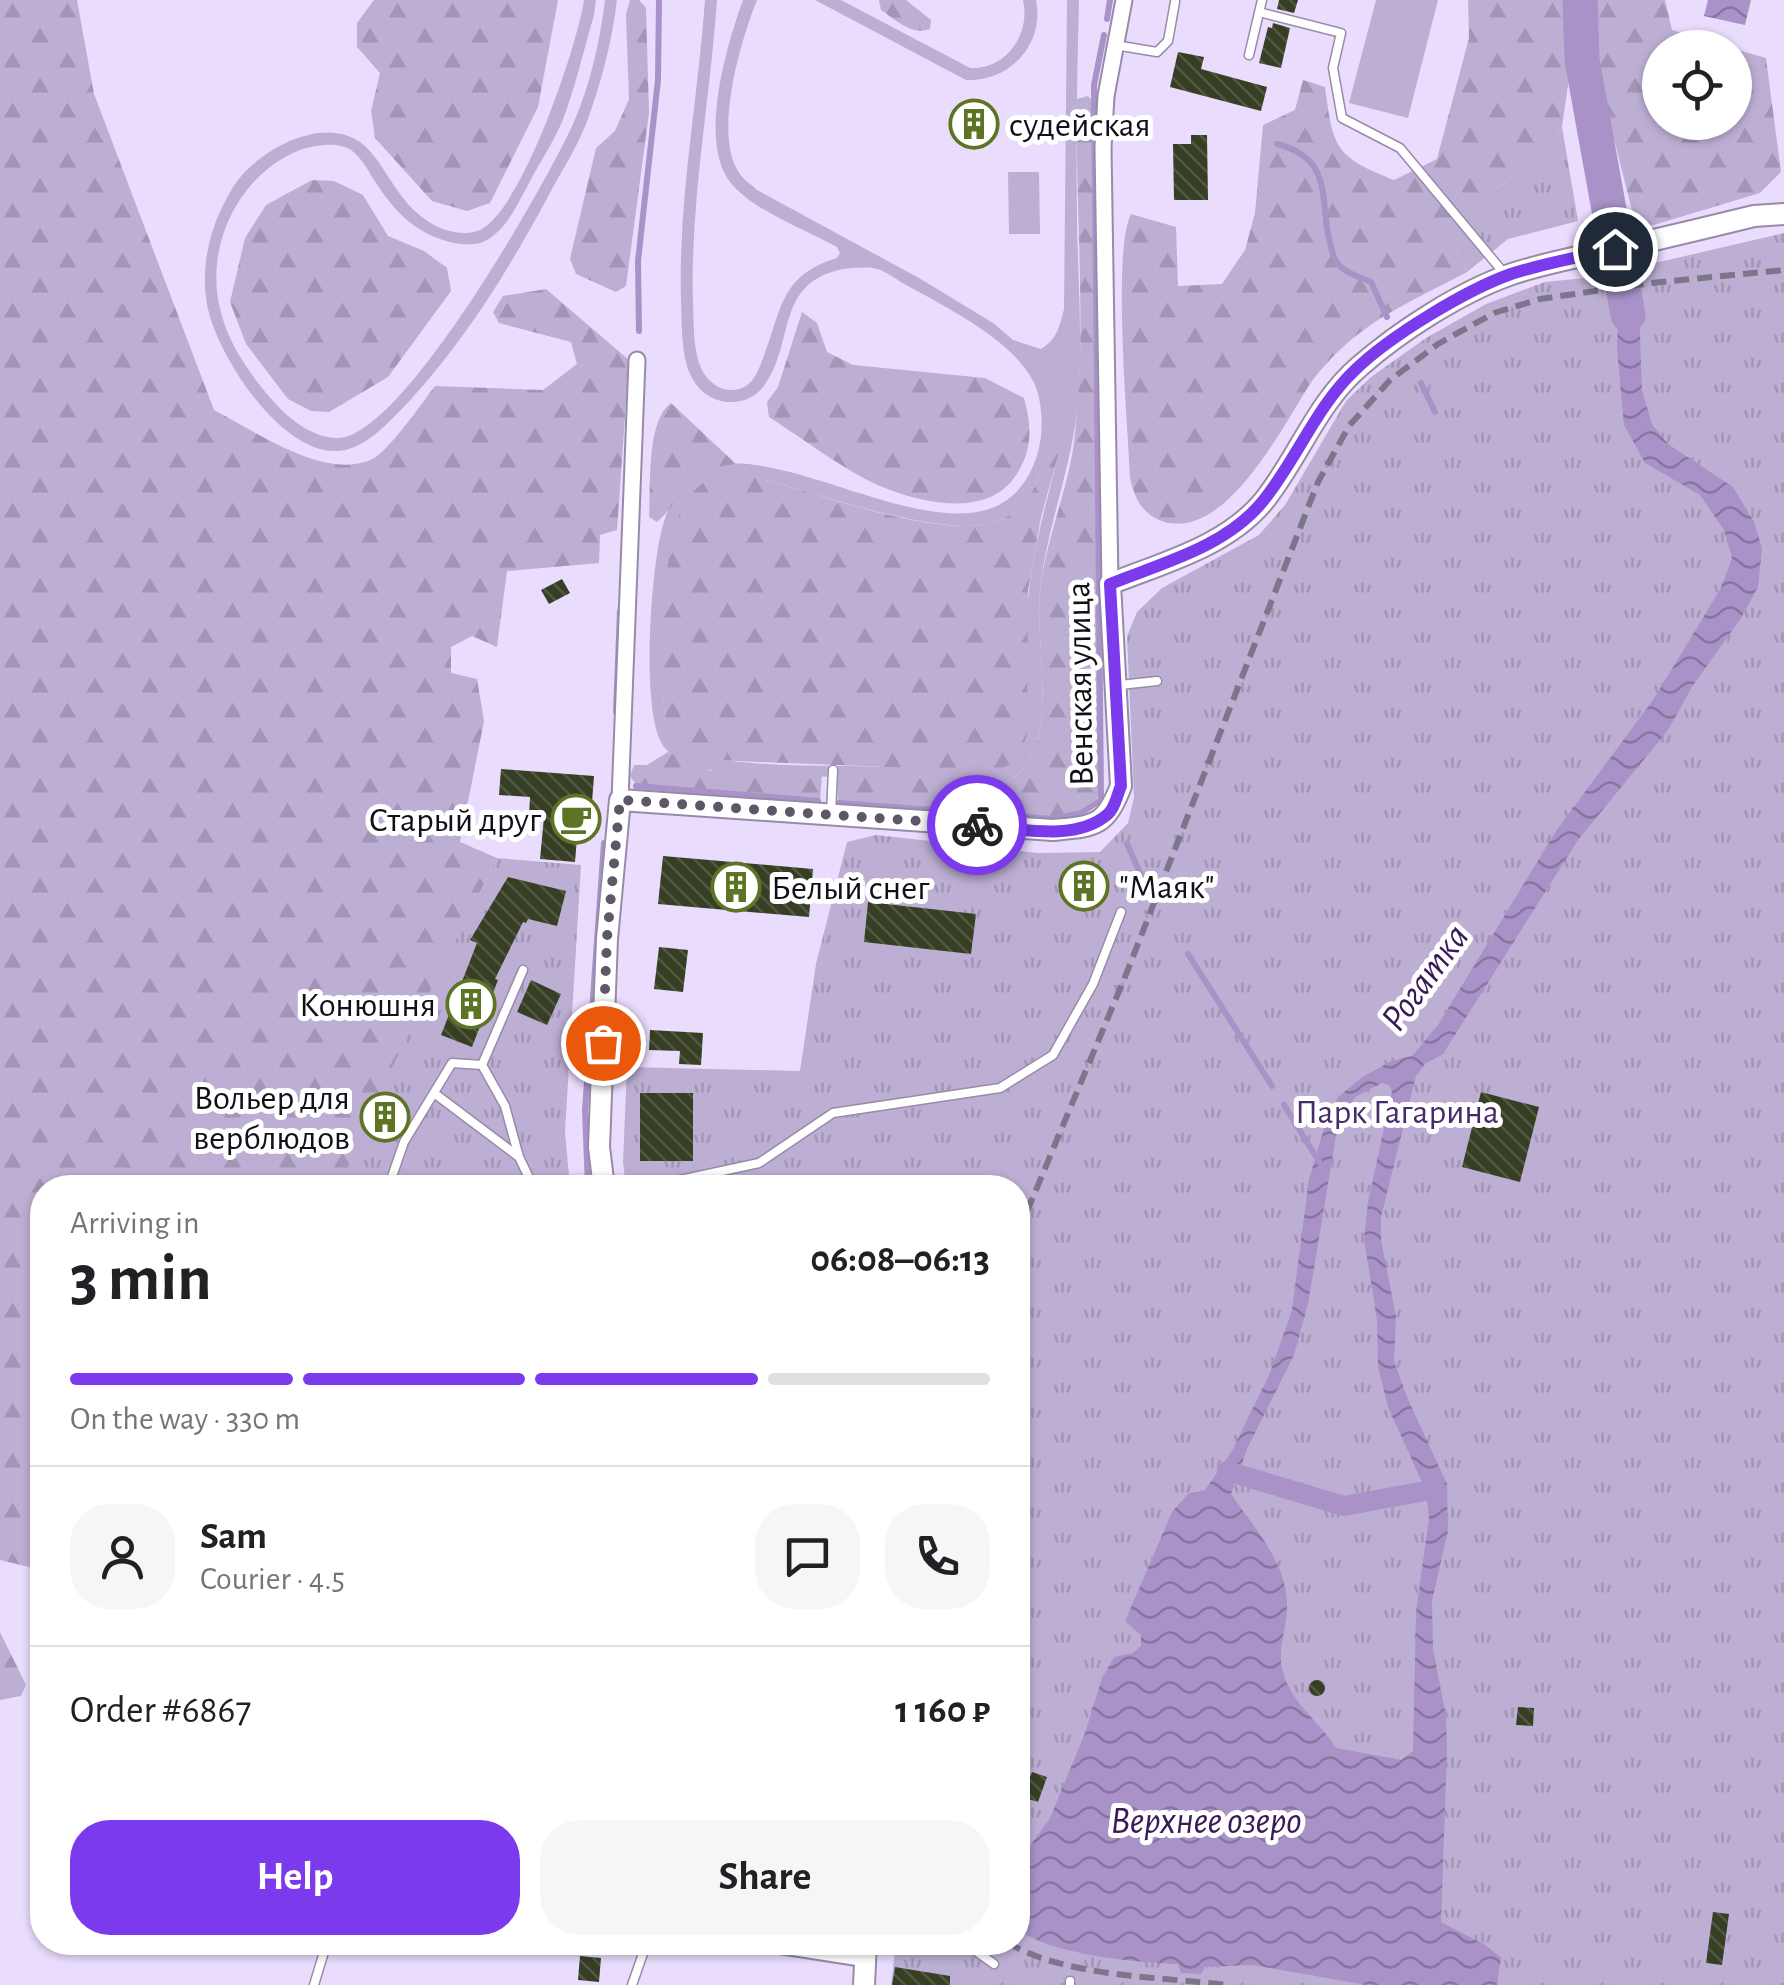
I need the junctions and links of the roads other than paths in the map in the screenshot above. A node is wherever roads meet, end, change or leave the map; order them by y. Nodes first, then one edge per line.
1 (1124, 0) edge
2 (1262, 0) edge
3 (1175, 2) edge
4 (1259, 12) junction
5 (1115, 45) junction
6 (1249, 55) dead end
7 (1784, 214) edge
8 (1506, 276) junction
9 (637, 360) dead end
10 (1110, 584) junction
11 (1157, 682) dead end
12 (1115, 685) junction
13 (833, 770) dead end
14 (620, 800) junction
15 (831, 814) junction
16 (1121, 912) dead end
17 (522, 970) dead end
18 (482, 1065) junction
19 (434, 1094) junction
20 (519, 1158) junction
21 (393, 1175) edge
22 (528, 1175) edge
23 (602, 1175) edge
24 (703, 1175) edge
25 (323, 1955) edge
26 (642, 1955) edge
27 (866, 1955) edge
28 (982, 1955) edge
29 (994, 1964) dead end
30 (314, 1985) edge
31 (632, 1985) edge
32 (864, 1985) edge

1 - 5 street, Венская улица
2 - 4 lane
3 - 5 lane
4 - 6 lane
4 - 8 lane
5 - 10 street, Венская улица
7 - 8 street
8 - 10 street
9 - 14 street
10 - 12 street, Венская улица
11 - 12 lane
12 - 15 street, Венская улица
13 - 15 lane
14 - 15 street, Венская улица
14 - 23 street
16 - 24 lane
17 - 18 lane
18 - 19 lane
18 - 20 lane
19 - 20 lane
19 - 21 lane
20 - 22 lane
25 - 30 lane
26 - 31 lane
27 - 32 street
28 - 29 lane

